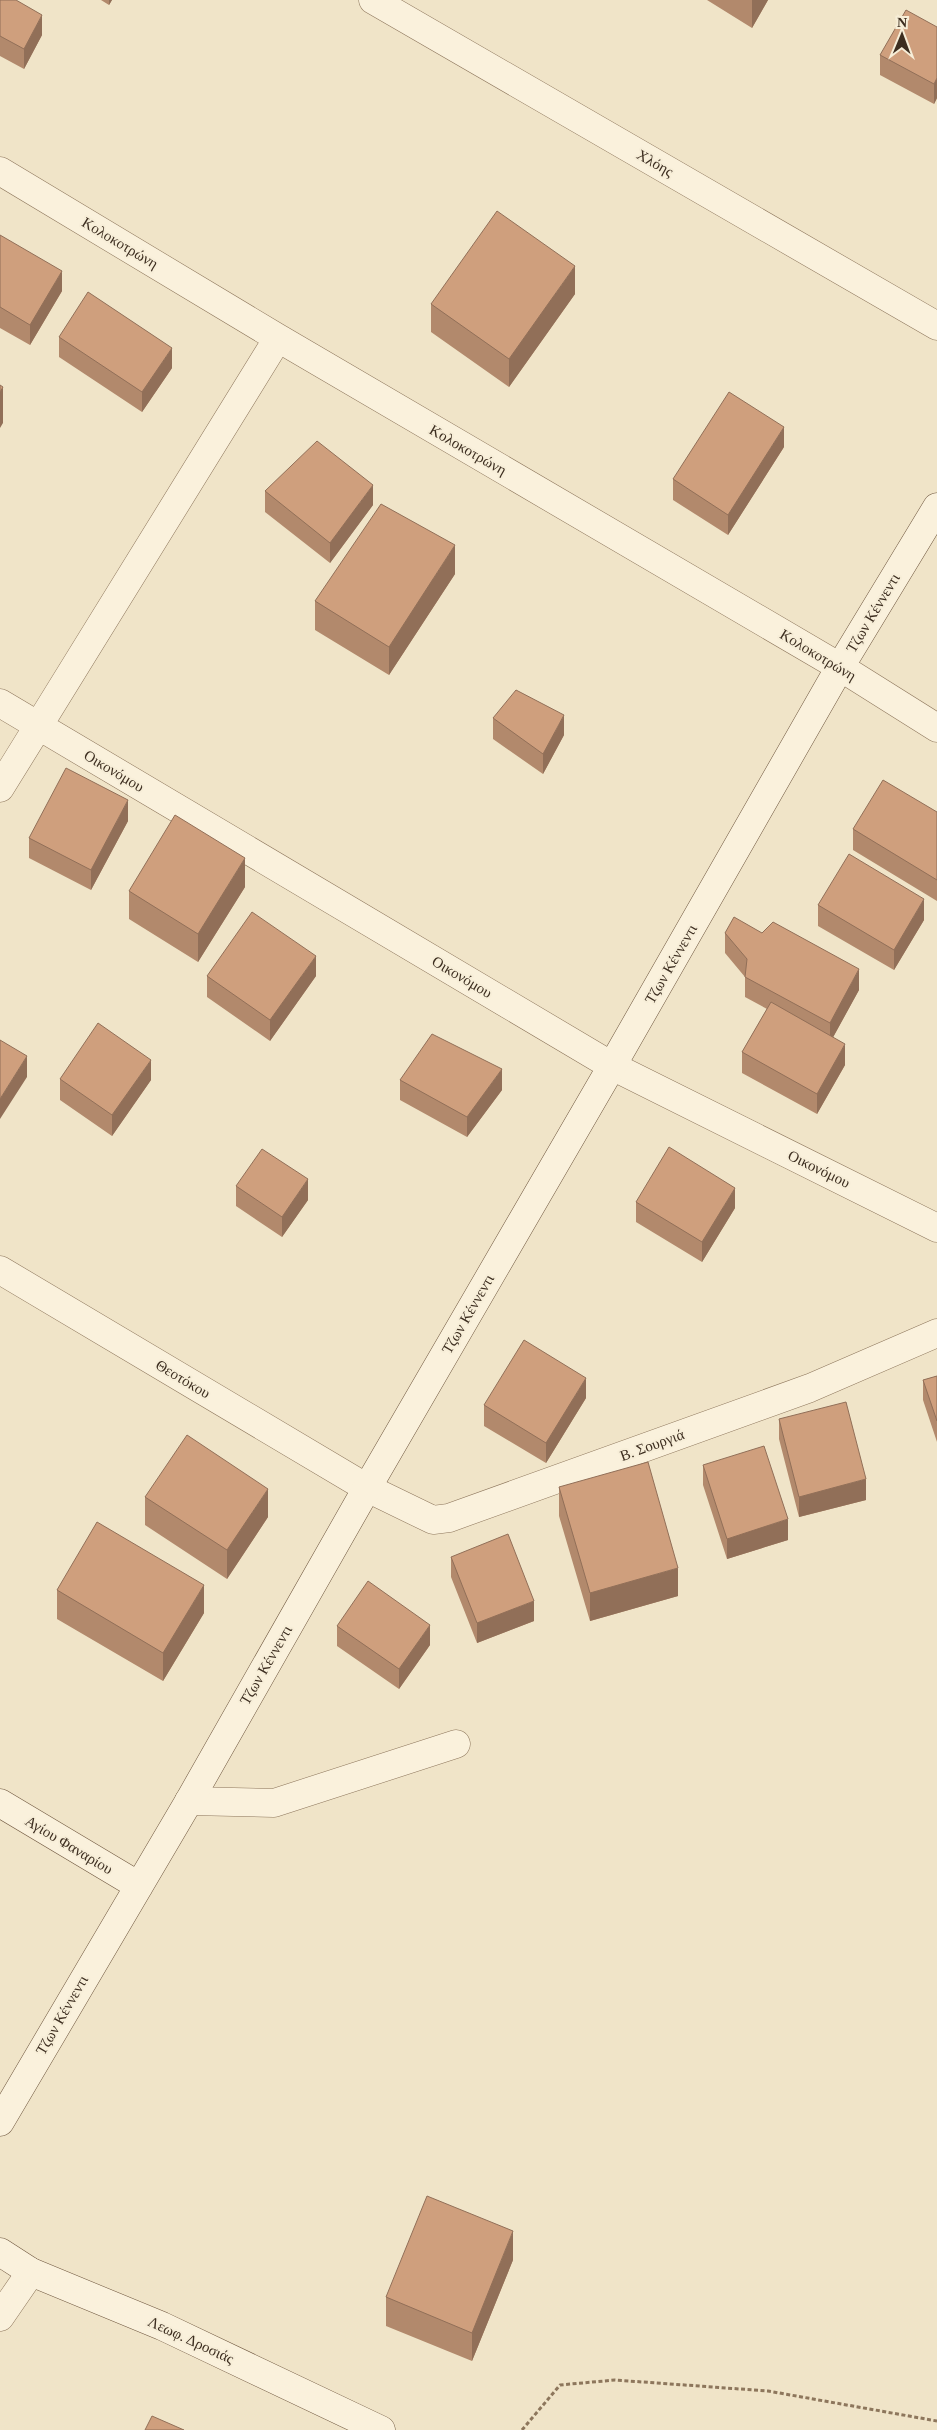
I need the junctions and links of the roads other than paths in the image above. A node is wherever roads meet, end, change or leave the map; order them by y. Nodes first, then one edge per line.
1 (373, 0) edge
2 (0, 171) edge
3 (937, 326) edge
4 (278, 338) junction
5 (937, 507) edge
6 (840, 667) junction
7 (0, 703) edge
8 (38, 726) junction
9 (937, 728) edge
10 (0, 788) edge
11 (612, 1066) junction
12 (934, 1220) edge
13 (0, 1270) edge
14 (937, 1333) edge
15 (367, 1488) junction
16 (456, 1744) dead end
17 (188, 1801) junction
18 (0, 1803) edge
19 (138, 1886) junction
20 (0, 2122) edge
21 (0, 2252) edge
22 (31, 2272) junction
23 (0, 2317) edge
24 (382, 2430) edge

1 - 3 street, Χλόης
2 - 4 street, Κολοκοτρώνη
4 - 6 street, Κολοκοτρώνη
4 - 8 street
5 - 6 street, Τζων Κέννεντι
6 - 9 street, Κολοκοτρώνη
6 - 11 street, Τζων Κέννεντι
7 - 8 street, Οικονόμου
8 - 10 street
8 - 11 street, Οικονόμου
11 - 12 street, Οικονόμου
11 - 15 street, Τζων Κέννεντι
13 - 15 street, Θεοτόκου
14 - 15 street, Β. Σουργιά
15 - 17 street, Τζων Κέννεντι
16 - 17 street
17 - 19 street, Τζων Κέννεντι
18 - 19 street, Αγίου Φαναρίου
19 - 20 street, Τζων Κέννεντι
21 - 22 street, Λεωφ. Δροσιάς
22 - 23 street
22 - 24 street, Λεωφ. Δροσιάς

